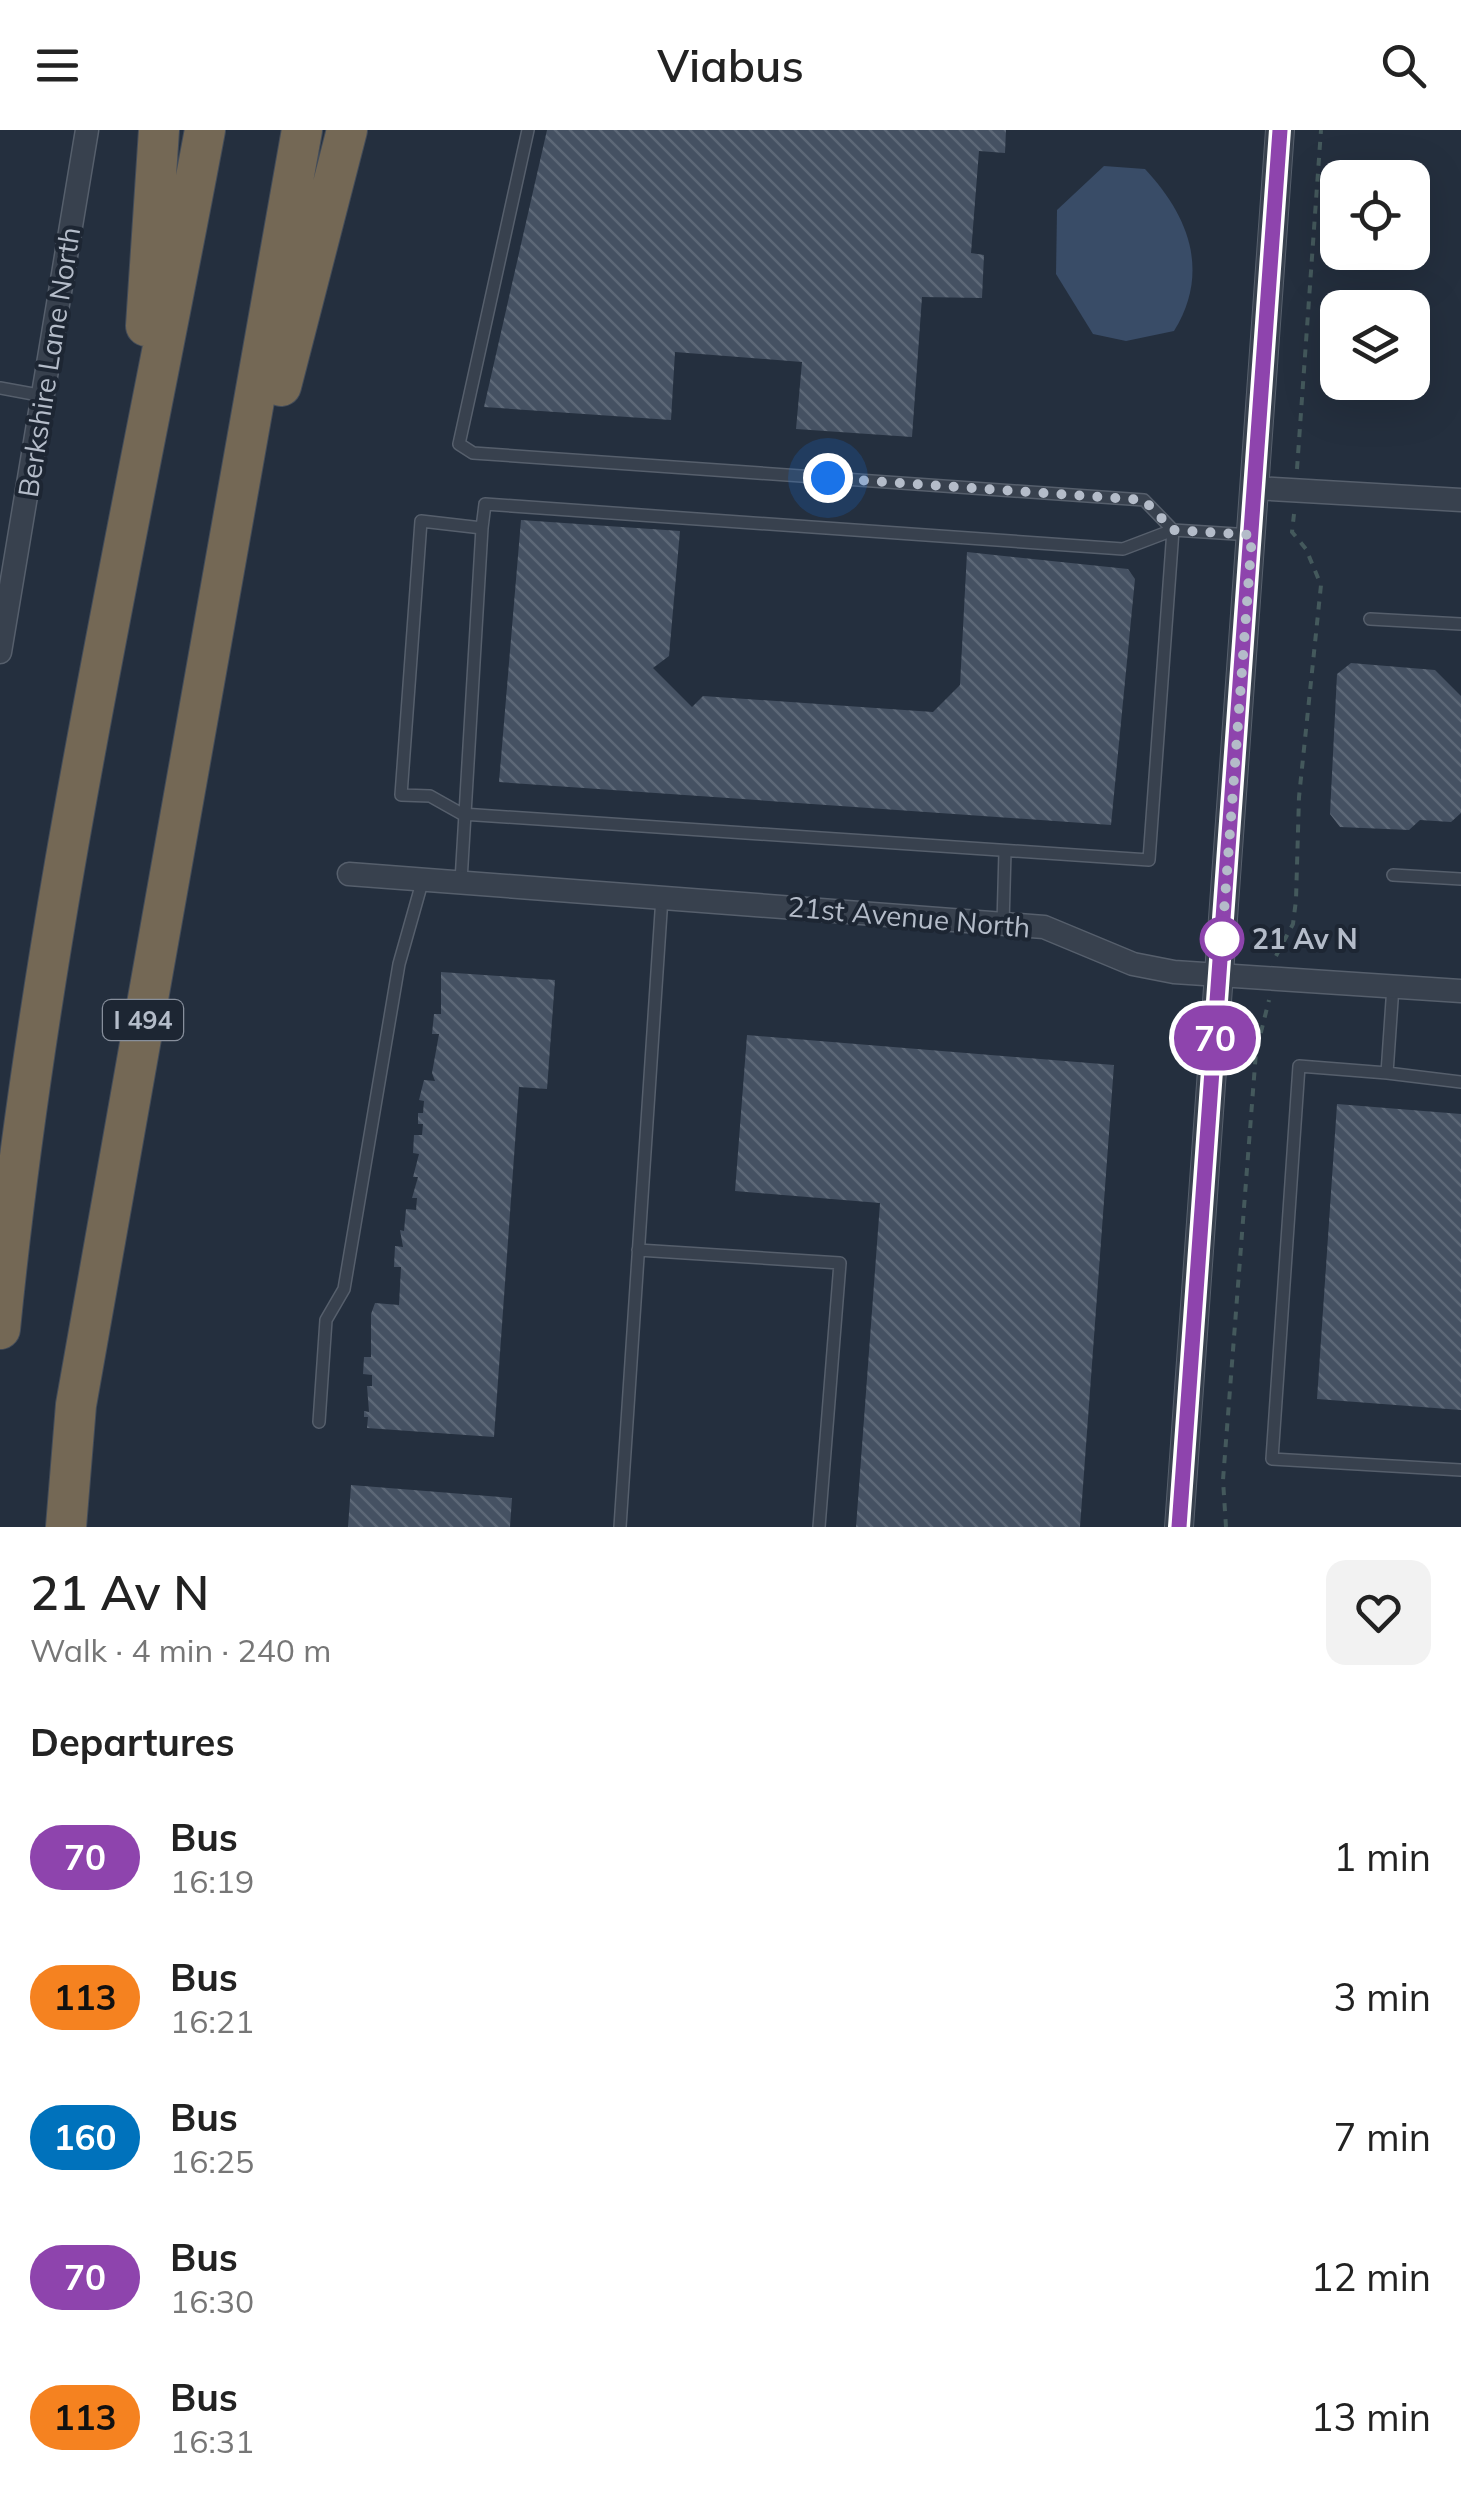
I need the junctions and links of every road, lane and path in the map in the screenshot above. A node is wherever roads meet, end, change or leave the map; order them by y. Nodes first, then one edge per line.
1 (87, 130) edge
2 (159, 130) edge
3 (204, 130) edge
4 (302, 130) edge
5 (346, 130) edge
6 (528, 130) edge
7 (1280, 130) edge
8 (1321, 130) edge
9 (0, 388) edge
10 (44, 396) junction
11 (1255, 488) junction
12 (1295, 490) junction
13 (1461, 500) edge
14 (232, 516) junction
15 (482, 528) junction
16 (1173, 530) junction
17 (1252, 535) junction
18 (123, 551) junction
19 (1370, 619) dead end
20 (1461, 624) edge
21 (0, 652) edge
22 (462, 814) junction
23 (1005, 851) junction
24 (349, 874) dead end
25 (1393, 875) dead end
26 (423, 879) junction
27 (1461, 879) edge
28 (461, 881) junction
29 (662, 897) junction
30 (1002, 924) junction
31 (1219, 975) junction
32 (1272, 978) junction
33 (1393, 986) junction
34 (1461, 991) edge
35 (1388, 1073) junction
36 (1461, 1082) edge
37 (638, 1250) junction
38 (0, 1329) edge
39 (319, 1422) dead end
40 (1461, 1470) edge
41 (66, 1527) edge
42 (620, 1527) edge
43 (819, 1527) edge
44 (1179, 1527) edge
45 (1226, 1527) edge

1 - 10 street, Berkshire Lane North
2 - 18 highway
3 - 18 highway
4 - 14 highway, I 494
5 - 14 highway
6 - 16 lane
7 - 11 street
8 - 12 path
9 - 10 lane
10 - 21 street, Berkshire Lane North
11 - 12 street
11 - 17 street
12 - 13 street
12 - 32 path
14 - 41 highway, I 494
15 - 16 lane
15 - 22 lane
15 - 22 lane
16 - 17 lane
16 - 23 lane
17 - 31 street
18 - 38 highway
19 - 20 lane
22 - 23 lane
22 - 28 lane
23 - 30 lane
24 - 26 street, 21st Avenue North
25 - 27 lane
26 - 28 street, 21st Avenue North
26 - 39 lane
28 - 29 street, 21st Avenue North
29 - 30 street, 21st Avenue North
29 - 37 lane
30 - 31 street, 21st Avenue North
31 - 32 street, 21st Avenue North
31 - 44 street
32 - 33 street, 21st Avenue North
32 - 45 path
33 - 34 street, 21st Avenue North
33 - 35 lane
35 - 36 lane
35 - 40 lane
37 - 42 lane
37 - 43 lane

